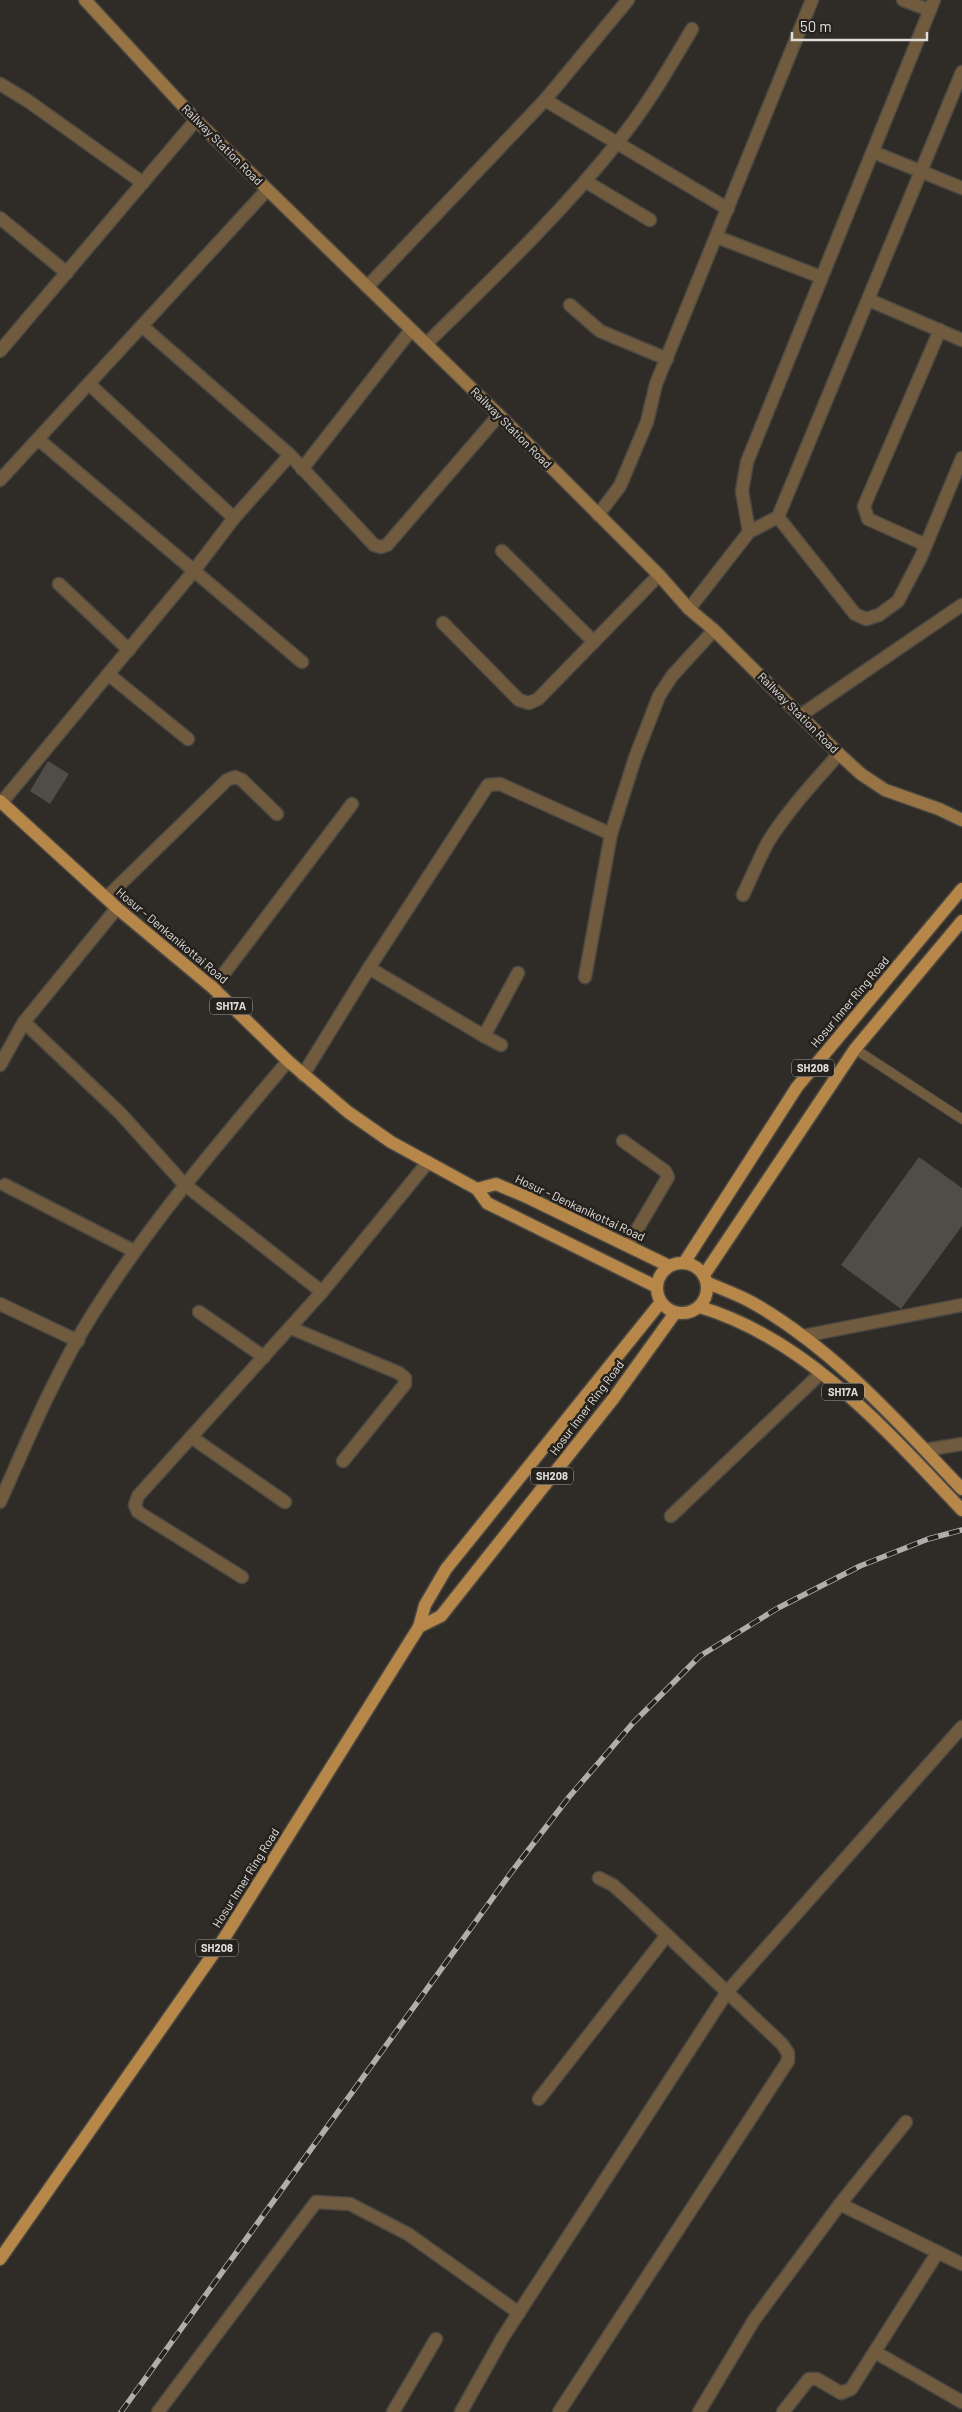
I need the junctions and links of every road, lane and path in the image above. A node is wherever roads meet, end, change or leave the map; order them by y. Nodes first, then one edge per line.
1 (85, 0) edge
2 (628, 0) edge
3 (812, 0) edge
4 (903, 0) edge
5 (932, 5) edge
6 (692, 29) dead end
7 (962, 72) edge
8 (0, 84) edge
9 (545, 100) junction
10 (196, 120) junction
11 (617, 143) junction
12 (873, 152) junction
13 (922, 172) junction
14 (585, 180) junction
15 (143, 183) junction
16 (962, 188) edge
17 (267, 190) junction
18 (728, 209) junction
19 (0, 218) edge
20 (650, 220) dead end
21 (717, 237) junction
22 (68, 272) junction
23 (821, 277) junction
24 (367, 287) junction
25 (869, 300) junction
26 (570, 305) dead end
27 (142, 326) junction
28 (411, 330) junction
29 (940, 330) junction
30 (962, 340) edge
31 (426, 344) junction
32 (0, 351) edge
33 (667, 359) junction
34 (88, 384) junction
35 (499, 415) junction
36 (38, 439) junction
37 (290, 455) junction
38 (962, 458) edge
39 (302, 469) junction
40 (0, 480) edge
41 (598, 515) junction
42 (778, 517) junction
43 (234, 518) junction
44 (749, 532) junction
45 (926, 545) junction
46 (502, 551) dead end
47 (193, 572) junction
48 (659, 575) junction
49 (59, 584) dead end
50 (962, 605) edge
51 (689, 609) junction
52 (443, 623) dead end
53 (714, 630) junction
54 (594, 642) junction
55 (129, 650) junction
56 (302, 662) dead end
57 (108, 674) junction
58 (800, 715) junction
59 (188, 739) dead end
60 (839, 754) junction
61 (1, 801) edge
62 (352, 804) dead end
63 (277, 814) dead end
64 (962, 820) edge
65 (611, 834) junction
66 (962, 889) edge
67 (743, 895) dead end
68 (106, 898) junction
69 (117, 908) junction
70 (962, 921) edge
71 (369, 968) junction
72 (518, 972) dead end
73 (585, 976) dead end
74 (213, 988) junction
75 (24, 1022) junction
76 (484, 1036) junction
77 (501, 1045) dead end
78 (855, 1049) junction
79 (288, 1061) junction
80 (0, 1066) edge
81 (303, 1075) junction
82 (962, 1119) edge
83 (623, 1141) dead end
84 (428, 1162) junction
85 (184, 1184) junction
86 (5, 1185) dead end
87 (478, 1189) junction
88 (628, 1245) junction
89 (134, 1251) junction
90 (684, 1263) junction
91 (669, 1266) junction
92 (706, 1279) junction
93 (657, 1287) junction
94 (322, 1292) junction
95 (661, 1302) junction
96 (0, 1304) edge
97 (962, 1305) edge
98 (700, 1307) junction
99 (198, 1312) dead end
100 (675, 1313) junction
101 (291, 1328) junction
102 (803, 1336) junction
103 (78, 1341) junction
104 (264, 1357) junction
105 (820, 1374) junction
106 (191, 1437) junction
107 (962, 1444) edge
108 (925, 1450) junction
109 (343, 1461) dead end
110 (962, 1489) edge
111 (0, 1502) edge
112 (285, 1502) dead end
113 (962, 1510) edge
114 (670, 1516) dead end
115 (242, 1577) dead end
116 (419, 1627) junction
117 (962, 1727) edge
118 (599, 1878) dead end
119 (667, 1935) junction
120 (727, 1992) junction
121 (538, 2100) dead end
122 (906, 2122) dead end
123 (840, 2204) junction
124 (938, 2252) junction
125 (0, 2259) edge
126 (962, 2264) edge
127 (519, 2313) junction
128 (436, 2339) dead end
129 (875, 2352) junction
130 (962, 2402) edge
131 (158, 2412) edge
132 (393, 2412) edge
133 (461, 2412) edge
134 (559, 2412) edge
135 (699, 2412) edge
136 (783, 2412) edge

1 - 10 main road, Railway Station Road
2 - 9 street
3 - 18 street
4 - 5 street
5 - 12 street
6 - 11 street
7 - 13 street
8 - 15 street
9 - 11 street
9 - 24 street
10 - 15 street
10 - 17 main road, Railway Station Road
11 - 14 street
11 - 18 street
12 - 13 street
12 - 23 street
13 - 16 street
13 - 25 street
14 - 20 street
14 - 31 street
15 - 22 street
17 - 24 main road, Railway Station Road
17 - 27 street
18 - 21 street
19 - 22 street
21 - 23 street
21 - 33 street
22 - 32 street
23 - 44 street
24 - 28 main road, Railway Station Road
25 - 29 street
25 - 42 street
26 - 33 street
27 - 34 street
27 - 37 street
28 - 31 main road, Railway Station Road
28 - 39 street
29 - 30 street
29 - 45 street
31 - 35 main road, Railway Station Road
33 - 41 street
34 - 36 street
34 - 43 street
35 - 39 street
35 - 41 main road, Railway Station Road
36 - 40 street
36 - 47 street
37 - 39 street
37 - 43 street
38 - 45 street
41 - 48 main road, Railway Station Road
42 - 44 street
42 - 45 street
43 - 47 street
44 - 51 street
46 - 54 street
47 - 55 street
47 - 56 street
48 - 51 main road, Railway Station Road
48 - 54 street
49 - 55 street
50 - 58 street
51 - 53 main road, Railway Station Road
52 - 54 street
53 - 58 main road, Railway Station Road
53 - 65 street
55 - 57 street
57 - 59 street
57 - 61 street
58 - 60 main road, Railway Station Road
60 - 64 main road, Railway Station Road
60 - 67 street
61 - 68 main road, Hosur - Denkanikottai Road / SH17A
62 - 74 street
63 - 68 street
65 - 71 street
65 - 73 street
66 - 90 main road, Hosur Inner Ring Road / SH208
68 - 69 main road, Hosur - Denkanikottai Road / SH17A
69 - 74 main road, Hosur - Denkanikottai Road / SH17A
69 - 75 street
70 - 78 main road, SH208
71 - 76 street
71 - 81 street
72 - 76 street
74 - 79 main road, Hosur - Denkanikottai Road / SH17A
75 - 80 street
75 - 85 street
76 - 77 street
78 - 82 lane
78 - 92 main road, SH208
79 - 81 main road, Hosur - Denkanikottai Road / SH17A
79 - 85 street
81 - 84 main road, Hosur - Denkanikottai Road / SH17A
83 - 88 street
84 - 87 main road, Hosur - Denkanikottai Road / SH17A
84 - 94 street
85 - 89 street
85 - 94 street
86 - 89 street
87 - 88 main road, Hosur - Denkanikottai Road
87 - 93 main road, Hosur - Denkanikottai Road / SH17A
88 - 91 main road, Hosur - Denkanikottai Road
89 - 103 street
90 - 91 main road
90 - 92 main road, SH17A
91 - 93 main road
92 - 98 main road
92 - 102 main road, SH17A
93 - 95 main road
94 - 101 street
95 - 100 main road
95 - 116 main road, Hosur Inner Ring Road / SH208
96 - 103 street
97 - 102 street
98 - 100 main road
98 - 105 main road, SH17A
99 - 104 street
100 - 116 main road, Hosur Inner Ring Road / SH208
101 - 104 street
101 - 109 street
102 - 108 main road, SH17A
103 - 111 street
104 - 106 street
105 - 113 main road, SH17A
105 - 114 street
106 - 112 street
106 - 115 street
107 - 108 street
108 - 110 main road, SH17A
116 - 125 main road, Hosur Inner Ring Road / SH208
117 - 120 street
118 - 119 street
119 - 120 street
119 - 121 street
120 - 127 street
120 - 134 street
122 - 123 street
123 - 124 street
123 - 135 street
124 - 126 street
124 - 129 street
127 - 131 street
127 - 133 street
128 - 132 street
129 - 130 street
129 - 136 street

